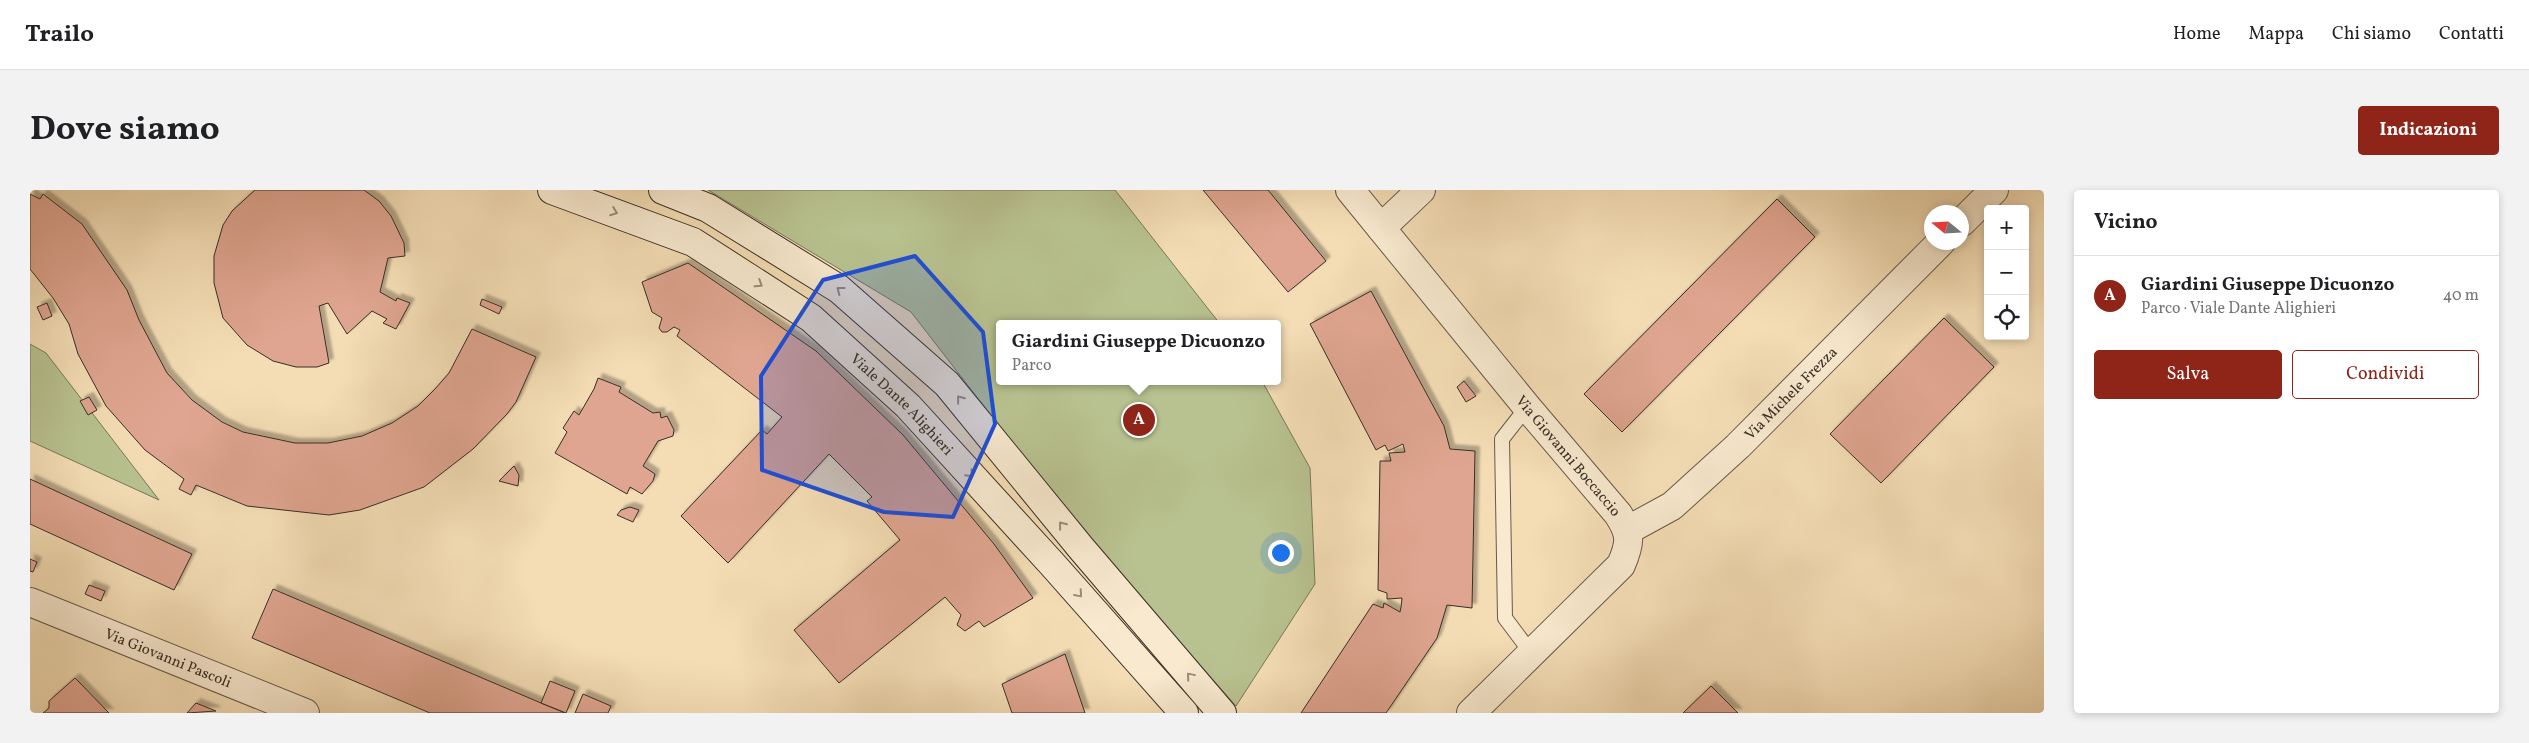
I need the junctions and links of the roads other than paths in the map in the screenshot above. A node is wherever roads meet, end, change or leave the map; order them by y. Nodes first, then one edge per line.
1 (552, 190) edge
2 (663, 190) edge
3 (1350, 190) edge
4 (1420, 190) edge
5 (1994, 190) edge
6 (1969, 215) edge
7 (1381, 228) junction
8 (1933, 250) edge
9 (1527, 407) junction
10 (1628, 530) junction
11 (30, 602) edge
12 (1532, 654) junction
13 (305, 713) edge
14 (1184, 713) edge
15 (1222, 713) edge
16 (1471, 713) edge

1 -> 14 street, Viale Dante Alighieri
15 -> 2 street
3 - 7 street, Via Giovanni Boccaccio
4 - 7 street
5 - 6 street
7 - 9 street, Via Giovanni Boccaccio
8 - 10 street, Via Michele Frezza
9 - 10 street, Via Giovanni Boccaccio
9 - 12 lane
10 - 12 street, Via Giovanni Boccaccio
11 - 13 street, Via Giovanni Pascoli
12 - 16 street, Via Giovanni Boccaccio

